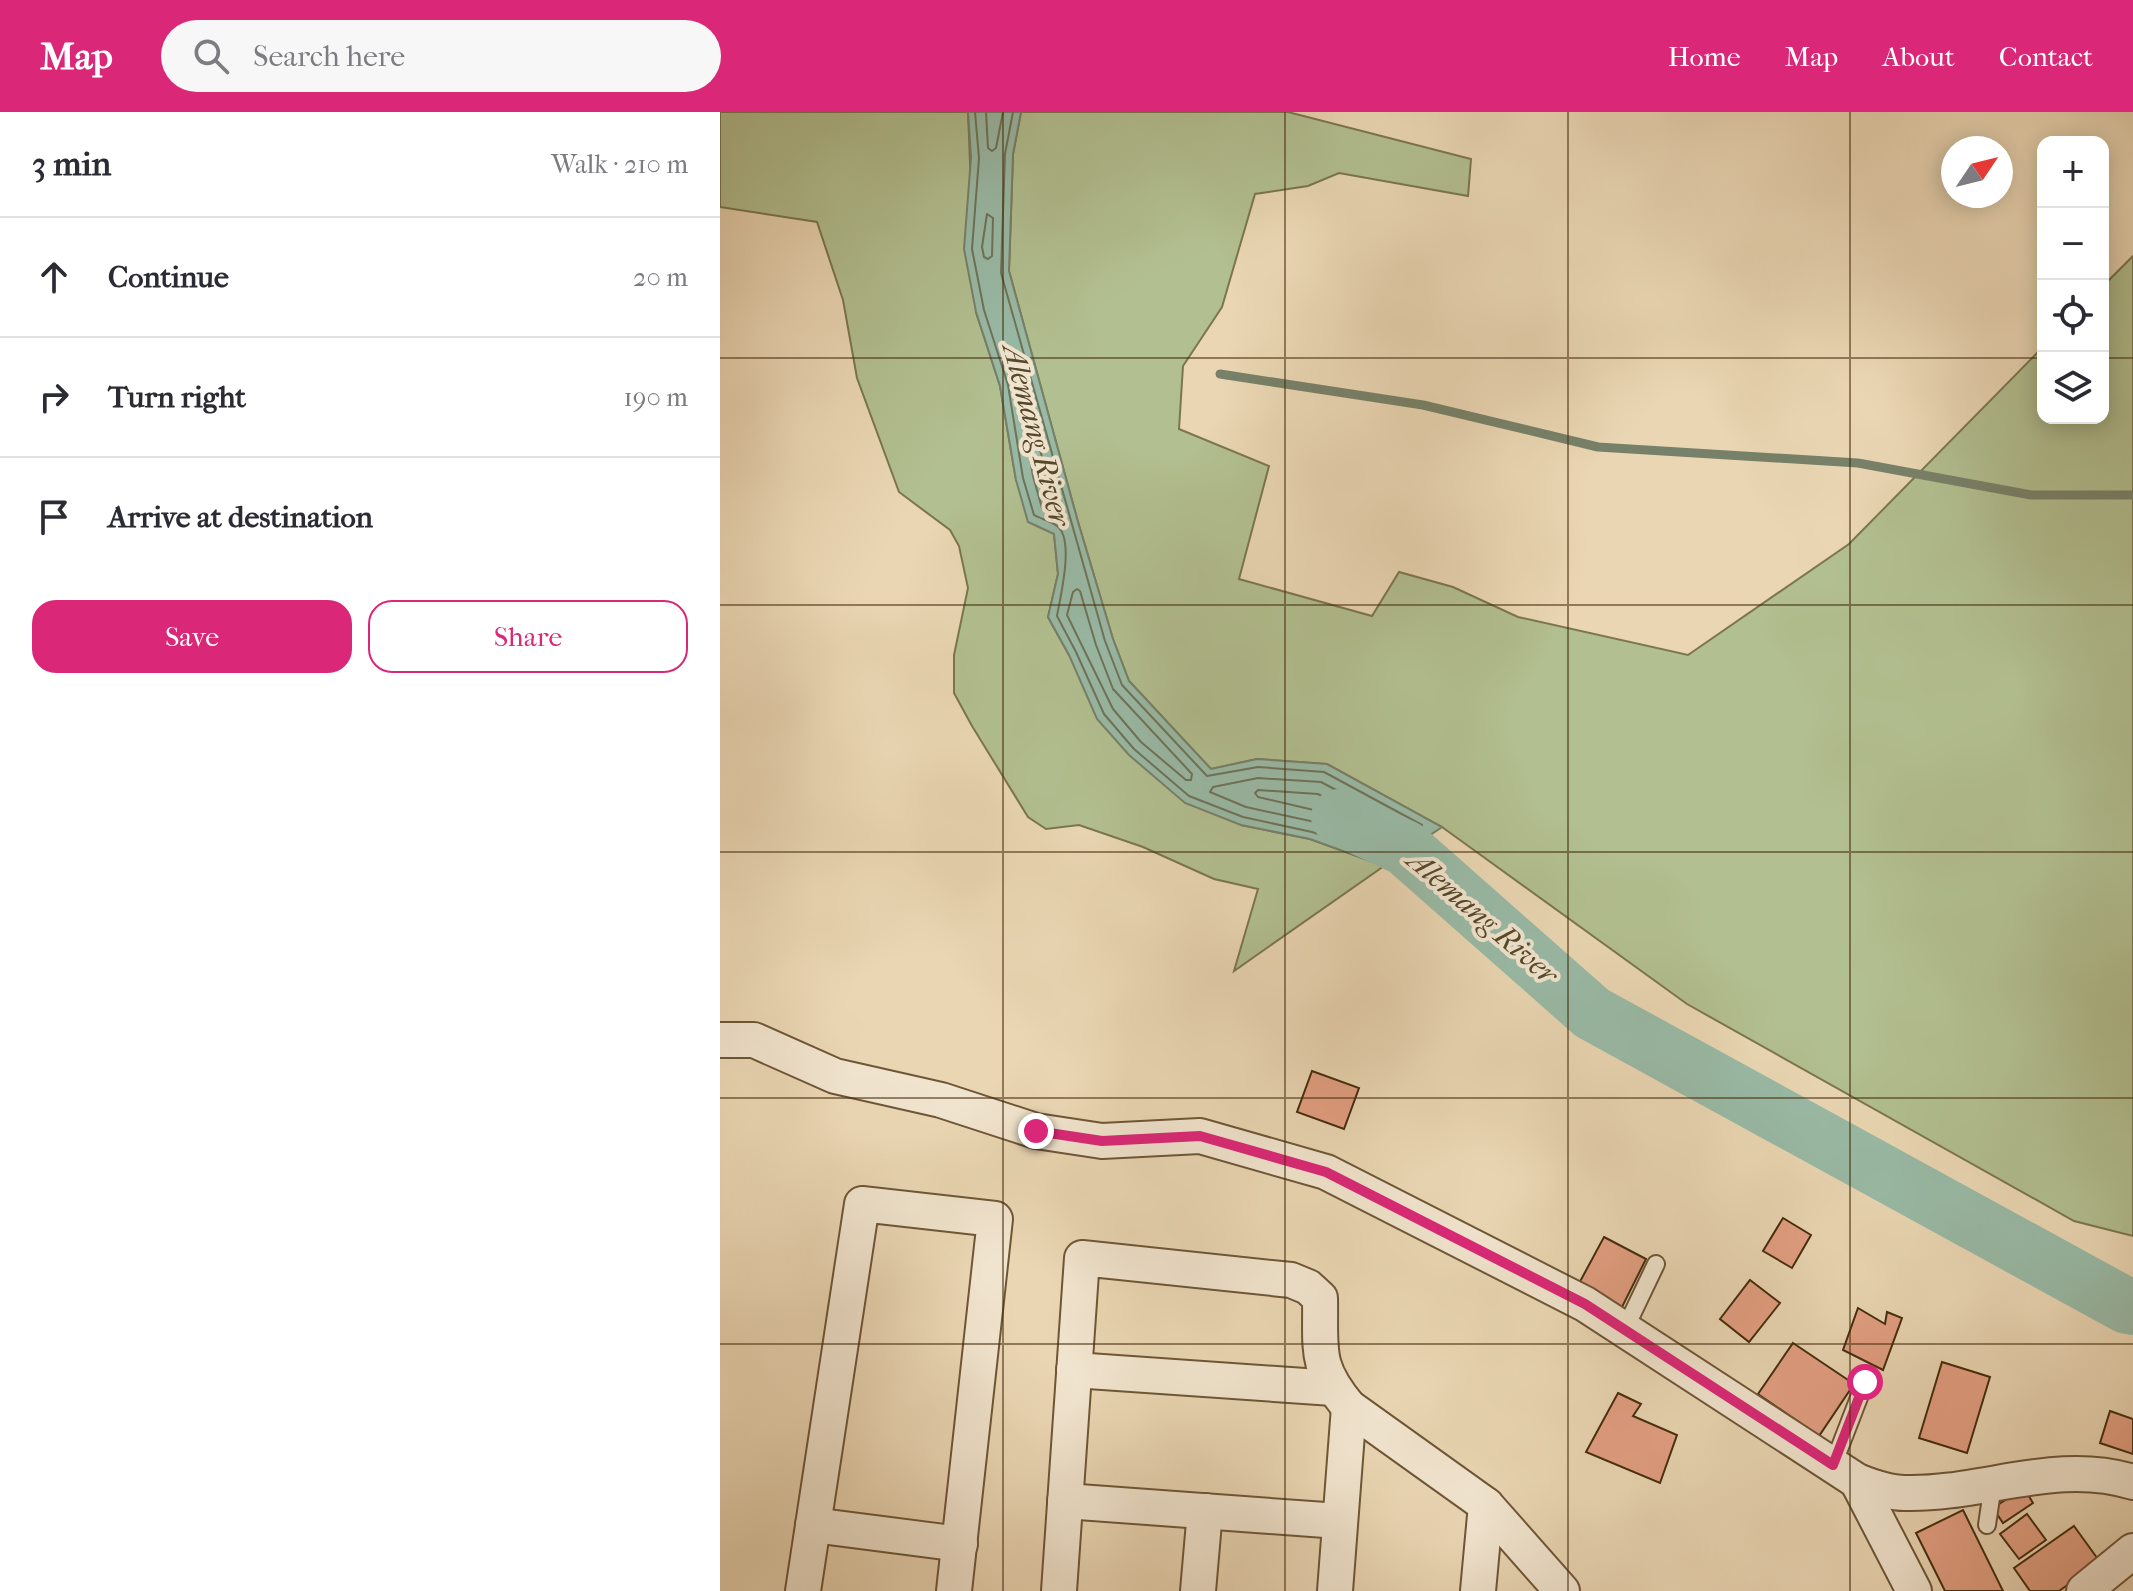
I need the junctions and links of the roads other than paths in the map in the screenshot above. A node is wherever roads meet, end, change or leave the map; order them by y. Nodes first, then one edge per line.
1 (720, 1040) edge
2 (1656, 1264) dead end
3 (1625, 1329) junction
4 (1074, 1370) junction
5 (1865, 1382) dead end
6 (1341, 1398) junction
7 (1845, 1473) junction
8 (2133, 1482) edge
9 (1993, 1484) junction
10 (1065, 1501) junction
11 (1486, 1505) junction
12 (1205, 1511) junction
13 (1339, 1521) junction
14 (813, 1525) junction
15 (1987, 1525) dead end
16 (960, 1544) junction
17 (2133, 1551) edge
18 (803, 1591) edge
19 (954, 1591) edge
20 (1059, 1591) edge
21 (1198, 1591) edge
22 (1335, 1591) edge
23 (1478, 1591) edge
24 (1562, 1591) edge
25 (1914, 1591) edge
26 (2084, 1591) edge

1 - 3 street
2 - 3 lane
3 - 7 street
4 - 6 street
4 - 6 street
4 - 10 street
5 - 7 lane
6 - 11 street
6 - 13 street
7 - 9 street
7 - 25 street
8 - 9 street
9 - 15 lane
10 - 12 street
10 - 20 street
11 - 23 street
11 - 24 street
12 - 13 street
12 - 21 street
13 - 22 street
14 - 16 street
14 - 16 street
14 - 18 street
16 - 19 street
17 - 26 street

